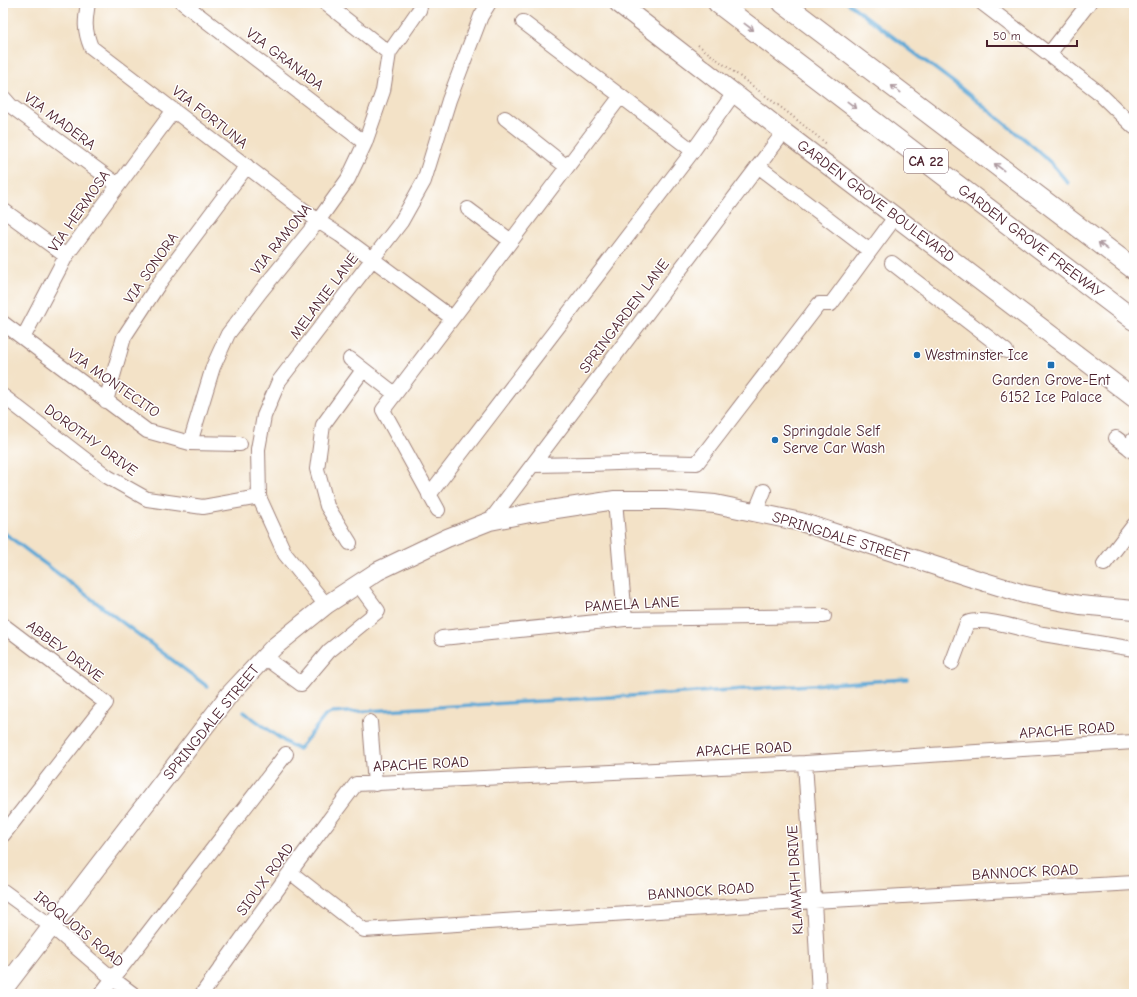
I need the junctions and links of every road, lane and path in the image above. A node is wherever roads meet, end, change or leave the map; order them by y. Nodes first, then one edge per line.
1 (88, 3) edge
2 (183, 3) edge
3 (325, 3) edge
4 (421, 3) edge
5 (489, 3) edge
6 (618, 3) edge
7 (718, 3) edge
8 (783, 3) edge
9 (982, 3) edge
10 (1089, 3) edge
11 (523, 22) dead end
12 (390, 53) junction
13 (1049, 54) junction
14 (734, 93) junction
15 (621, 96) junction
16 (3, 97) edge
17 (174, 110) junction
18 (505, 118) dead end
19 (1134, 127) edge
20 (784, 132) junction
21 (365, 143) junction
22 (693, 150) junction
23 (247, 166) junction
24 (758, 166) junction
25 (567, 167) junction
26 (118, 185) junction
27 (468, 209) dead end
28 (3, 210) edge
29 (896, 216) junction
30 (318, 221) junction
31 (511, 241) junction
32 (870, 251) junction
33 (66, 256) junction
34 (373, 259) junction
35 (892, 263) dead end
36 (1134, 269) edge
37 (452, 318) junction
38 (1134, 320) edge
39 (3, 323) edge
40 (23, 338) junction
41 (1006, 350) dead end
42 (350, 359) dead end
43 (363, 370) junction
44 (395, 394) junction
45 (3, 396) edge
46 (1134, 398) edge
47 (106, 401) junction
48 (1116, 438) dead end
49 (190, 443) junction
50 (240, 444) dead end
51 (1132, 446) edge
52 (533, 465) junction
53 (764, 491) dead end
54 (429, 495) junction
55 (259, 497) junction
56 (615, 500) junction
57 (438, 510) dead end
58 (755, 512) junction
59 (490, 521) junction
60 (1134, 525) edge
61 (350, 543) dead end
62 (1104, 564) dead end
63 (358, 584) junction
64 (326, 605) junction
65 (1134, 610) edge
66 (824, 616) dead end
67 (625, 619) junction
68 (3, 625) edge
69 (442, 638) dead end
70 (1134, 649) edge
71 (264, 657) junction
72 (952, 664) dead end
73 (370, 722) dead end
74 (1134, 742) edge
75 (286, 754) dead end
76 (805, 764) junction
77 (356, 784) joint
78 (375, 784) junction
79 (3, 835) edge
80 (290, 872) junction
81 (1134, 883) edge
82 (3, 891) edge
83 (814, 901) junction
84 (51, 926) junction
85 (113, 979) junction
86 (3, 990) edge
87 (102, 994) edge
88 (133, 994) edge
89 (202, 994) edge
90 (819, 994) edge

1 - 17 street, VIA FORTUNA
2 - 21 street, VIA GRANADA
3 - 12 street
4 - 12 street
5 - 34 street, MELANIE LANE
6 - 14 main road, GARDEN GROVE BOULEVARD
7 -> 38 highway, GARDEN GROVE FREEWAY / CA 22
36 -> 8 highway, CA 22
9 - 13 street
10 - 13 street
11 - 15 street
12 - 21 street, VIA RAMONA
13 - 19 street
14 - 20 main road, GARDEN GROVE BOULEVARD
14 - 22 street
15 - 22 street
15 - 25 street
16 - 26 street, VIA MADERA
17 - 23 street, VIA FORTUNA
17 - 26 street, VIA HERMOSA
18 - 25 street
20 - 24 street, SPRINGARDEN LANE
20 - 29 main road, GARDEN GROVE BOULEVARD
21 - 30 street, VIA RAMONA
22 - 54 street
23 - 30 street, VIA FORTUNA
23 - 47 street, VIA SONORA
24 - 32 street
24 - 52 street, SPRINGARDEN LANE
25 - 31 street
26 - 33 street, VIA HERMOSA
27 - 31 street
28 - 33 street
29 - 32 street
29 - 46 main road, GARDEN GROVE BOULEVARD
30 - 34 street, VIA FORTUNA
30 - 49 street, VIA RAMONA
31 - 37 street
32 - 52 street
33 - 40 street, VIA HERMOSA
34 - 37 street, VIA FORTUNA
34 - 55 street, MELANIE LANE
35 - 41 street
37 - 44 street
39 - 40 street, VIA MONTECITO
40 - 47 street, VIA MONTECITO
42 - 43 street
43 - 44 street
43 - 61 street
44 - 54 street
45 - 55 street, DOROTHY DRIVE
47 - 49 street, VIA MONTECITO
48 - 51 street
49 - 50 street, VIA MONTECITO
52 - 59 street, SPRINGARDEN LANE
53 - 58 street
54 - 57 street
55 - 64 street, MELANIE LANE
56 - 58 main road, SPRINGDALE STREET
56 - 59 main road, SPRINGDALE STREET
56 - 67 street
58 - 65 main road, SPRINGDALE STREET
59 - 63 main road, SPRINGDALE STREET
60 - 62 street
63 - 64 main road, SPRINGDALE STREET
63 - 71 street
64 - 71 main road, SPRINGDALE STREET
66 - 67 street, PAMELA LANE
67 - 69 street, PAMELA LANE
68 - 79 street, ABBEY DRIVE
70 - 72 street
71 - 84 main road, SPRINGDALE STREET
73 - 78 street
74 - 76 street, APACHE ROAD
75 - 85 street
76 - 78 street, APACHE ROAD
76 - 83 street, KLAMATH DRIVE
77 - 78 street, APACHE ROAD
77 - 80 street, SIOUX ROAD
80 - 83 street, BANNOCK ROAD
80 - 89 street, SIOUX ROAD
81 - 83 street, BANNOCK ROAD
82 - 84 street, IROQUOIS ROAD
83 - 90 street, KLAMATH DRIVE
84 - 85 street, IROQUOIS ROAD
84 - 86 main road, SPRINGDALE STREET
85 - 87 street
85 - 88 street, IROQUOIS ROAD

